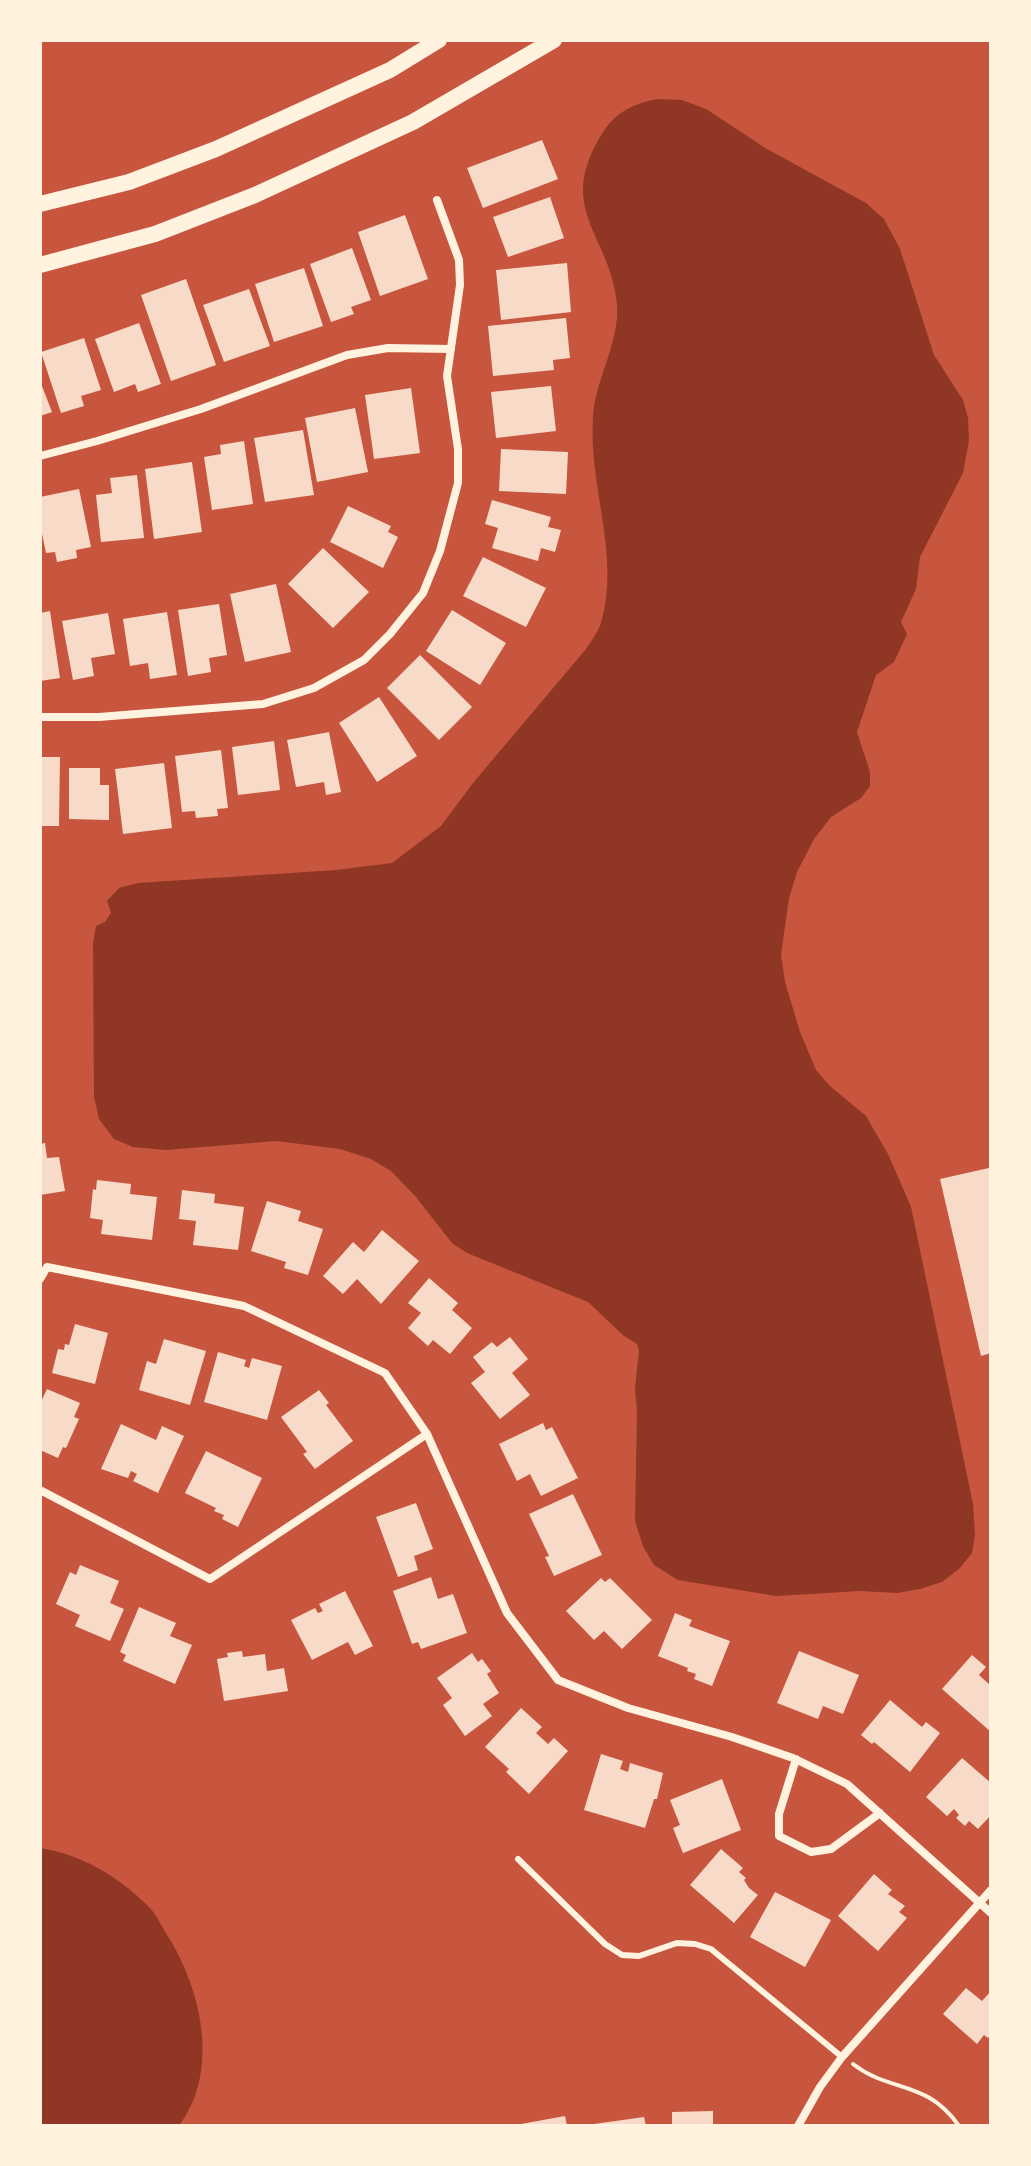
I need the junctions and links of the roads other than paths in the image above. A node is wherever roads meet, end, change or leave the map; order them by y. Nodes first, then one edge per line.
1 (439, 40) edge
2 (554, 40) edge
3 (437, 200) dead end
4 (40, 204) edge
5 (40, 265) edge
6 (451, 349) junction
7 (40, 456) edge
8 (40, 717) edge
9 (40, 1279) edge
10 (427, 1434) junction
11 (40, 1490) edge
12 (796, 1759) junction
13 (880, 1813) junction
14 (518, 1859) dead end
15 (991, 1890) edge
16 (980, 1903) junction
17 (991, 1913) edge
18 (842, 2057) junction
19 (798, 2126) edge

1 - 4 main road
2 - 5 main road
3 - 6 street
6 - 7 street
6 - 8 street
9 - 10 street
10 - 11 street
10 - 12 street
12 - 13 street
12 - 13 street
13 - 16 street
14 - 18 lane
15 - 16 street
16 - 17 street
16 - 18 street
18 - 19 street

